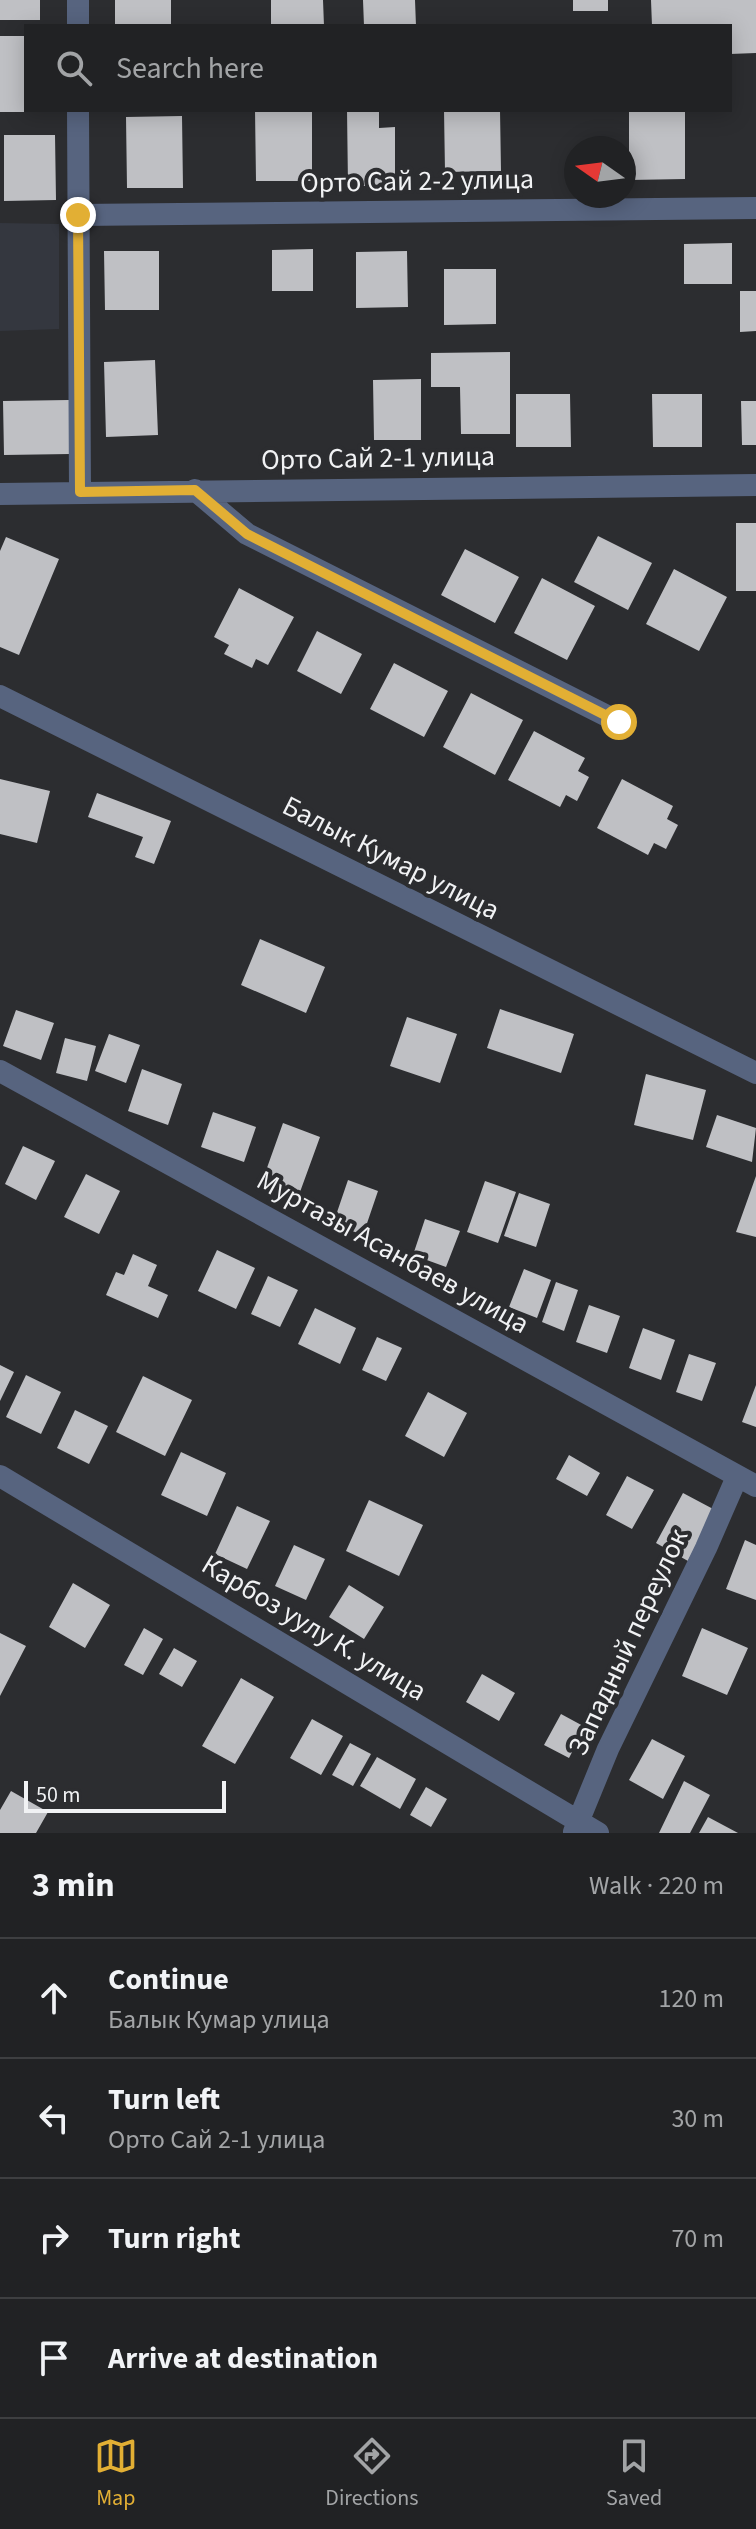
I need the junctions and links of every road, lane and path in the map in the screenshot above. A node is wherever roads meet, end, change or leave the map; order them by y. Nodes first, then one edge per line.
1 (78, 0) edge
2 (78, 24) edge
3 (78, 112) edge
4 (756, 208) edge
5 (78, 215) junction
6 (756, 485) edge
7 (195, 490) junction
8 (80, 492) junction
9 (0, 494) edge
10 (0, 696) edge
11 (619, 722) dead end
12 (0, 1071) edge
13 (756, 1073) edge
14 (1, 1478) edge
15 (746, 1481) edge
16 (584, 1829) edge

1 - 2 street
3 - 5 street
4 - 5 street, Орто Сай 2-2 улица
5 - 8 street
6 - 7 street, Орто Сай 2-1 улица
7 - 8 street, Орто Сай 2-1 улица
7 - 11 street
8 - 9 street, Орто Сай 2-1 улица
10 - 13 street, Балык Кумар улица
12 - 15 street, Муртазы Асанбаев улица
14 - 16 street, Карбоз уулу К. улица
15 - 16 street, Западный переулок

